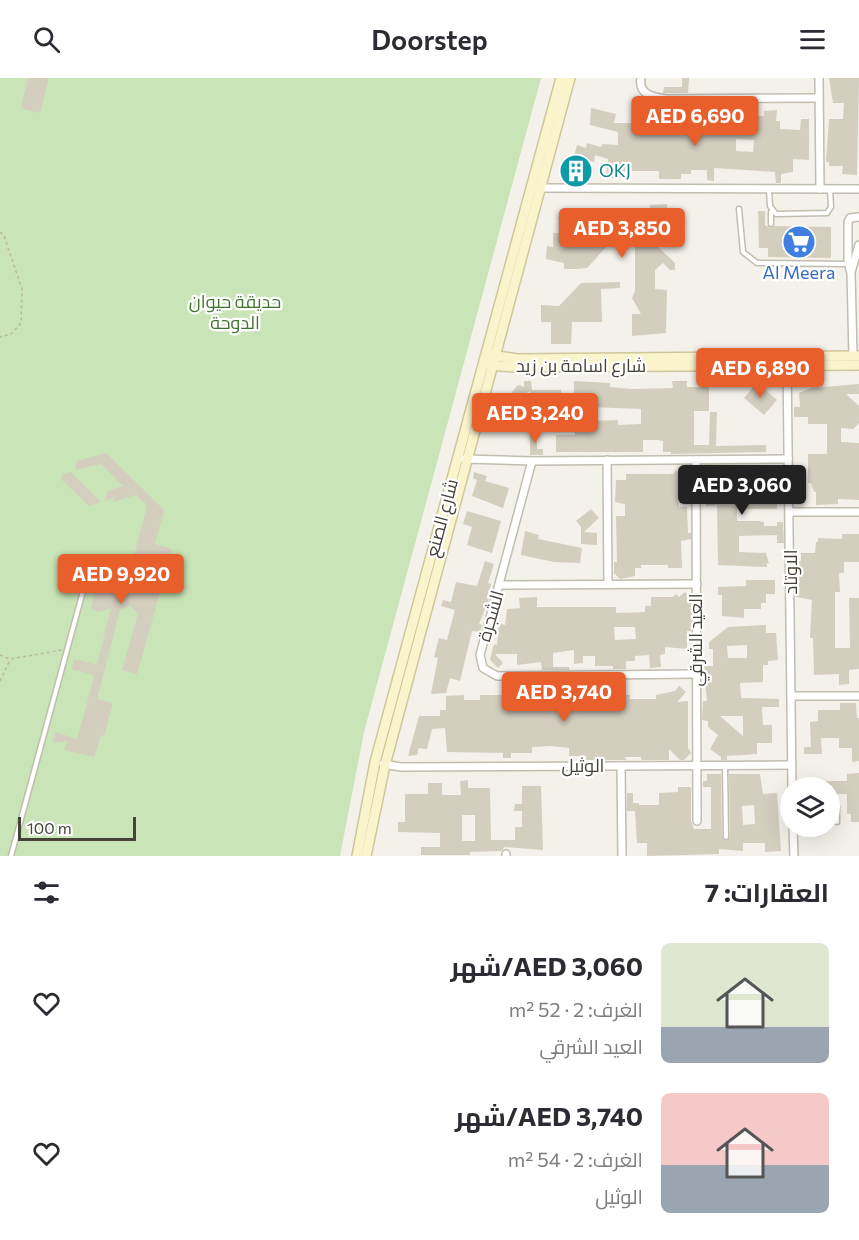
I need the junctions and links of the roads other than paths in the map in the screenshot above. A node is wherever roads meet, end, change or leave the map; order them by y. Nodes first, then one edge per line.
1 (561, 78) edge
2 (570, 78) edge
3 (640, 78) edge
4 (819, 78) edge
5 (819, 98) junction
6 (536, 188) junction
7 (769, 189) junction
8 (820, 189) junction
9 (830, 189) junction
10 (859, 189) edge
11 (739, 208) dead end
12 (771, 211) junction
13 (859, 217) edge
14 (771, 224) dead end
15 (859, 245) edge
16 (848, 264) junction
17 (851, 272) junction
18 (859, 332) edge
19 (853, 337) junction
20 (856, 356) edge
21 (490, 360) junction
22 (787, 360) junction
23 (859, 365) edge
24 (463, 458) junction
25 (788, 459) junction
26 (607, 460) junction
27 (696, 460) junction
28 (532, 461) junction
29 (791, 512) junction
30 (859, 512) edge
31 (92, 558) dead end
32 (608, 583) junction
33 (696, 584) junction
34 (500, 585) junction
35 (412, 646) junction
36 (695, 674) junction
37 (791, 696) junction
38 (859, 696) edge
39 (375, 762) junction
40 (698, 764) junction
41 (725, 764) junction
42 (385, 765) junction
43 (791, 765) junction
44 (621, 766) junction
45 (792, 777) edge
46 (697, 821) dead end
47 (726, 837) dead end
48 (793, 837) edge
49 (10, 856) edge
50 (357, 856) edge
51 (366, 856) edge
52 (622, 856) edge
53 (794, 856) edge

1 - 6 street, شارع الصنع
2 - 6 street, شارع الصنع
3 - 5 street
4 - 5 street
5 - 8 street
6 - 7 street
6 - 21 street, شارع الصنع
7 - 8 street
7 - 12 lane
8 - 9 street
9 - 10 street
9 - 12 lane
11 - 16 lane
12 - 14 lane
13 - 16 street
15 - 17 street
16 - 17 street
17 - 19 street
18 - 19 street
19 - 20 street
20 - 22 street, شارع اسامة بن زيد
21 - 22 street, شارع اسامة بن زيد
21 - 24 street, شارع الصنع
22 - 23 street, شارع اسامة بن زيد
22 - 25 street, الاوتاد
24 - 28 street
24 - 35 street, شارع الصنع
25 - 27 street
25 - 29 street, الاوتاد
26 - 27 street
26 - 28 street
26 - 32 street
27 - 33 street, العيد الشرقي
28 - 34 street, الشجرة
29 - 30 street
29 - 37 street, الاوتاد
31 - 49 lane
32 - 33 street
32 - 34 street
33 - 36 street, العيد الشرقي
34 - 36 street, الشجرة
35 - 39 street, شارع الصنع
35 - 42 street, شارع الصنع
36 - 40 street, العيد الشرقي
37 - 38 street
37 - 43 street, الاوتاد
39 - 42 street, الوثيل
39 - 50 street, شارع الصنع
40 - 41 street, الوثيل
40 - 44 street, الوثيل
40 - 46 street, العيد الشرقي
41 - 43 street, الوثيل
41 - 47 lane
42 - 44 street, الوثيل
42 - 51 street, شارع الصنع
43 - 45 street, الاوتاد
44 - 52 street
48 - 53 street

